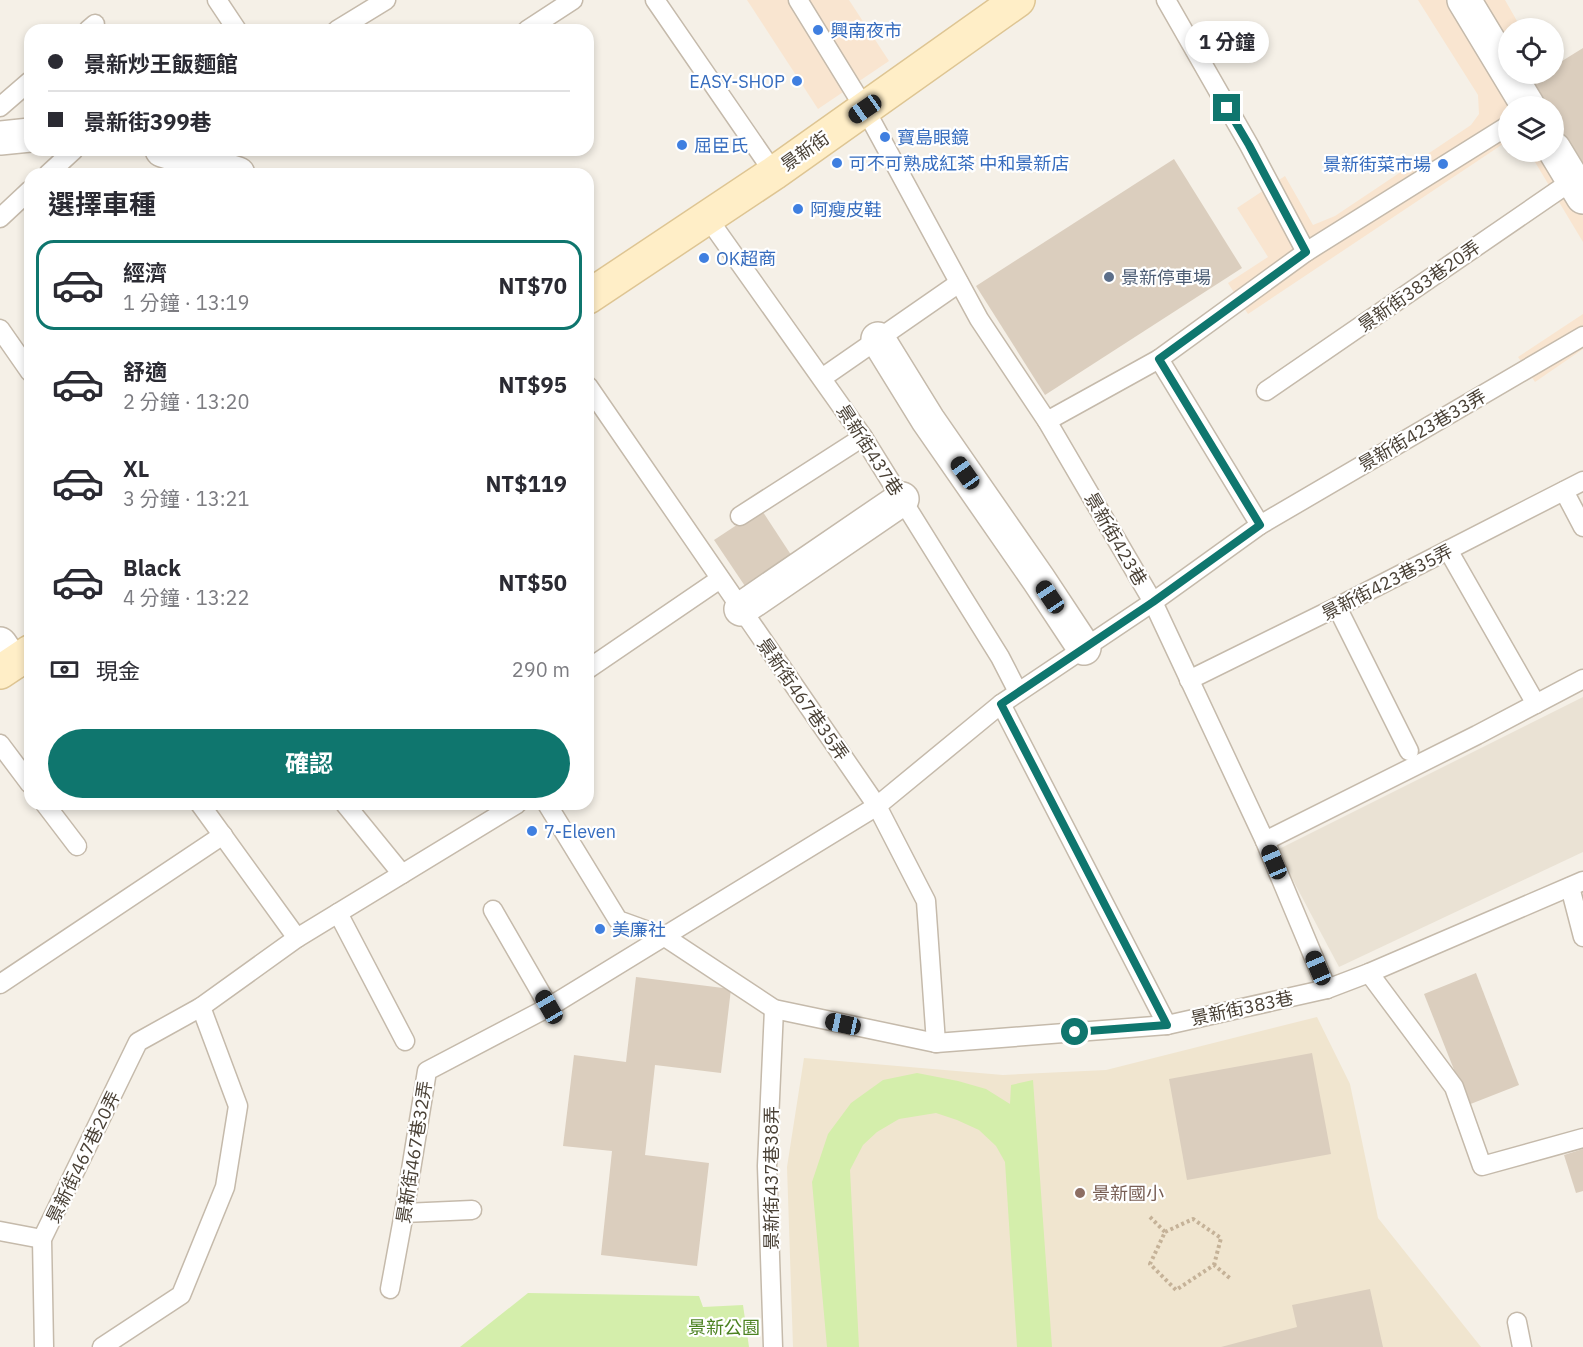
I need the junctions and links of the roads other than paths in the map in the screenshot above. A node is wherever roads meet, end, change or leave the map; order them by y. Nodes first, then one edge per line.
1 (217, 0) edge
2 (385, 0) edge
3 (573, 0) edge
4 (655, 0) edge
5 (798, 0) edge
6 (1018, 0) edge
7 (1166, 0) edge
8 (1464, 0) edge
9 (233, 24) edge
10 (347, 24) edge
11 (536, 24) edge
12 (24, 86) edge
13 (1522, 96) edge
14 (0, 107) edge
15 (865, 109) junction
16 (1498, 132) edge
17 (24, 136) edge
18 (0, 138) edge
19 (68, 156) edge
20 (181, 156) edge
21 (1564, 162) edge
22 (54, 168) edge
23 (219, 168) edge
24 (774, 173) junction
25 (1580, 183) edge
26 (24, 196) edge
27 (707, 217) junction
28 (0, 218) edge
29 (1306, 252) junction
30 (959, 283) junction
31 (594, 293) edge
32 (0, 329) edge
33 (1583, 336) edge
34 (878, 339) junction
35 (1159, 359) junction
36 (24, 363) edge
37 (822, 378) junction
38 (1266, 392) dead end
39 (594, 395) edge
40 (1047, 421) junction
41 (863, 437) junction
42 (1583, 481) edge
43 (1564, 490) junction
44 (902, 499) junction
45 (740, 516) dead end
46 (1260, 525) junction
47 (1583, 527) edge
48 (1448, 550) junction
49 (720, 579) junction
50 (1153, 602) junction
51 (1338, 607) junction
52 (741, 609) junction
53 (1084, 648) junction
54 (594, 665) edge
55 (1583, 679) edge
56 (1189, 680) junction
57 (1018, 692) junction
58 (1001, 704) junction
59 (1536, 704) junction
60 (0, 744) edge
61 (1409, 751) dead end
62 (24, 775) edge
63 (877, 806) junction
64 (50, 810) edge
65 (204, 810) edge
66 (350, 810) edge
67 (507, 810) edge
68 (551, 810) edge
69 (223, 836) junction
70 (1265, 841) junction
71 (77, 846) dead end
72 (402, 874) junction
73 (1576, 884) edge
74 (493, 910) dead end
75 (338, 913) junction
76 (665, 937) junction
77 (1583, 937) edge
78 (297, 938) junction
79 (1369, 973) junction
80 (0, 984) edge
81 (1327, 989) junction
82 (201, 1007) junction
83 (549, 1007) junction
84 (774, 1009) junction
85 (1167, 1025) junction
86 (405, 1041) dead end
87 (936, 1043) junction
88 (1583, 1138) edge
89 (472, 1210) dead end
90 (404, 1213) junction
91 (0, 1231) edge
92 (42, 1239) junction
93 (390, 1289) dead end
94 (1517, 1322) dead end
95 (44, 1347) edge
96 (102, 1347) edge
97 (773, 1347) edge
98 (1522, 1347) edge

1 - 9 lane
2 - 10 lane
3 - 11 lane
4 - 24 lane
5 - 15 lane, 景新街423巷
6 - 15 main road, 景新街
7 - 29 lane
8 - 13 street
12 - 14 lane
15 - 24 main road, 景新街
15 - 30 lane, 景新街423巷
16 - 29 lane
17 - 18 street
19 - 22 lane
20 - 23 street
21 - 25 street
24 - 27 main road, 景新街
25 - 38 lane, 景新街383巷20弄
26 - 28 lane
27 - 31 main road, 景新街
27 - 37 lane, 景新街437巷
29 - 35 lane
30 - 34 lane
30 - 40 lane, 景新街423巷
32 - 36 lane
33 - 46 lane, 景新街423巷33弄
34 - 37 lane
34 - 53 street
35 - 40 lane
35 - 46 lane
37 - 41 lane, 景新街437巷
39 - 49 lane, 景新街467巷35弄
40 - 50 lane, 景新街423巷
41 - 44 lane, 景新街437巷
41 - 45 lane
42 - 43 lane, 景新街423巷35弄
43 - 47 lane
43 - 48 lane, 景新街423巷35弄
44 - 52 street
44 - 57 lane, 景新街437巷
46 - 50 lane, 景新街423巷33弄
48 - 51 lane, 景新街423巷35弄
48 - 59 lane
49 - 52 lane, 景新街467巷35弄
49 - 54 lane
50 - 53 lane, 景新街423巷33弄
50 - 56 lane, 景新街423巷
51 - 56 lane, 景新街423巷35弄
51 - 61 lane
52 - 63 lane, 景新街467巷35弄
53 - 57 lane, 景新街423巷33弄
55 - 59 lane
56 - 70 lane, 景新街423巷
57 - 58 lane, 景新街423巷33弄
58 - 63 lane, 景新街467巷32弄
58 - 85 lane
59 - 70 lane
60 - 62 lane
63 - 76 lane, 景新街467巷32弄
63 - 87 lane, 景新街467巷35弄
64 - 71 lane
65 - 69 lane
66 - 72 lane
67 - 72 lane, 景新街467巷20弄
68 - 76 lane
69 - 78 lane
69 - 80 lane
70 - 81 lane, 景新街423巷
72 - 75 lane, 景新街467巷20弄
73 - 77 lane
73 - 79 lane, 景新街383巷
74 - 83 lane
75 - 78 lane, 景新街467巷20弄
75 - 86 lane
76 - 83 lane, 景新街467巷32弄
76 - 84 lane
78 - 82 lane, 景新街467巷20弄
79 - 81 lane, 景新街383巷
79 - 88 lane
81 - 85 lane, 景新街383巷
82 - 92 lane, 景新街467巷20弄
82 - 96 lane
83 - 90 lane, 景新街467巷32弄
84 - 87 lane, 景新街383巷
84 - 97 lane, 景新街437巷38弄
85 - 87 lane, 景新街383巷
89 - 90 lane
90 - 93 lane, 景新街467巷32弄
91 - 92 lane
92 - 95 lane, 景新街467巷20弄
94 - 98 lane

